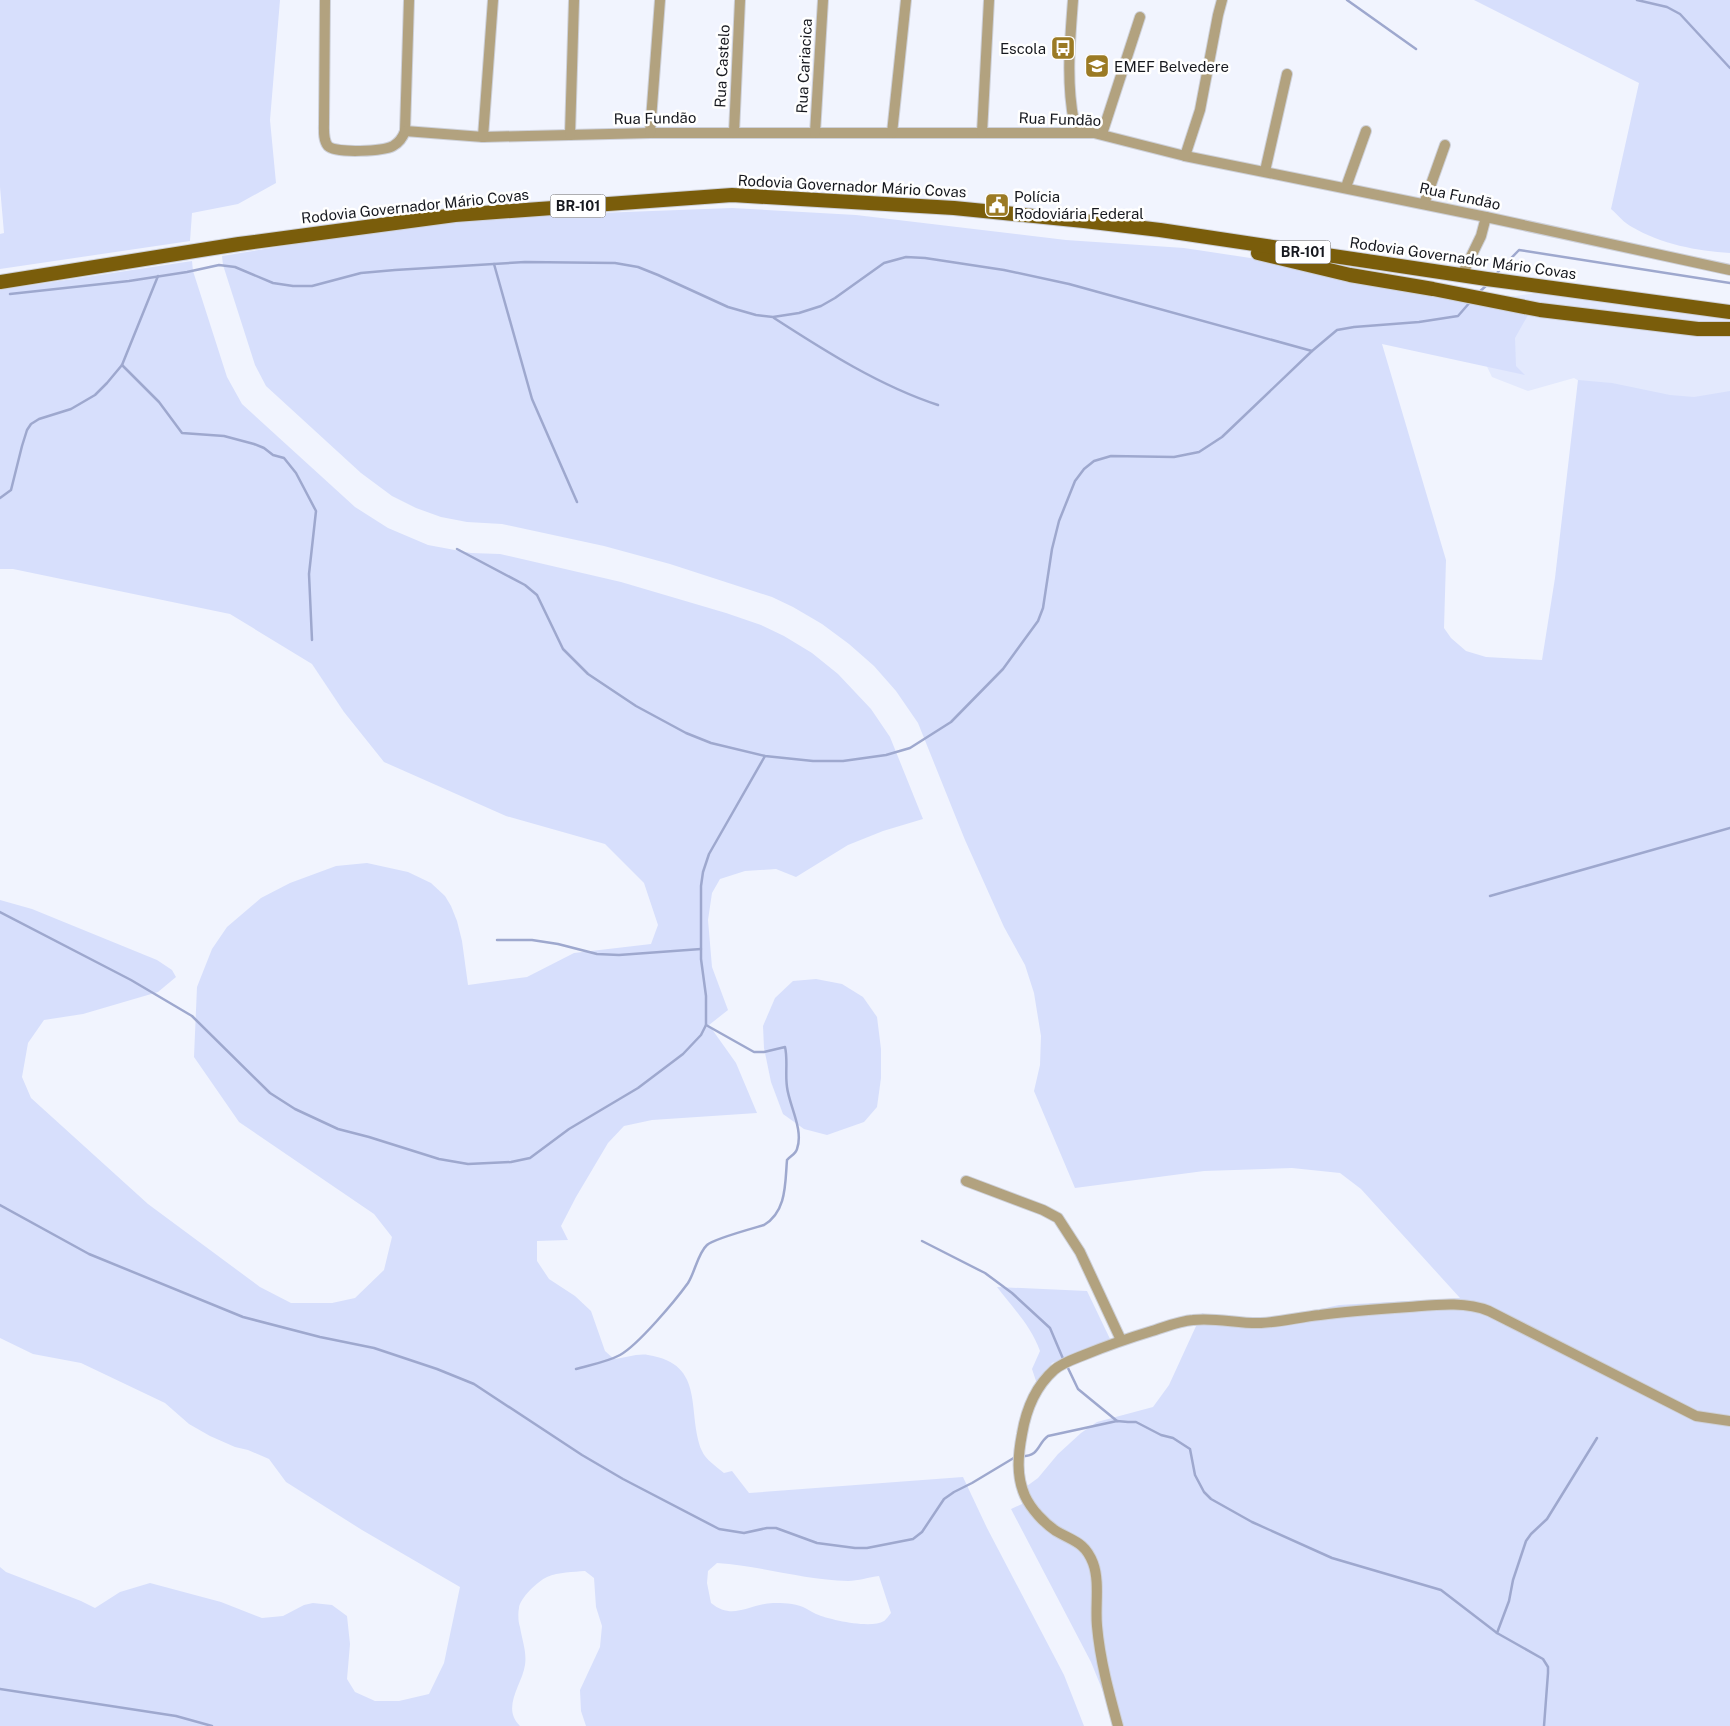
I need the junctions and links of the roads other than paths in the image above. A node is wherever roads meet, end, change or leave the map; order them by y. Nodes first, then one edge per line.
1 (325, 0) edge
2 (409, 0) edge
3 (493, 0) edge
4 (574, 0) edge
5 (660, 0) edge
6 (740, 0) edge
7 (823, 0) edge
8 (906, 0) edge
9 (989, 0) edge
10 (1073, 0) edge
11 (1222, 0) edge
12 (1140, 17) dead end
13 (1287, 74) dead end
14 (1366, 131) dead end
15 (650, 132) junction
16 (404, 133) junction
17 (734, 133) junction
18 (815, 133) junction
19 (892, 133) junction
20 (982, 133) junction
21 (1098, 134) junction
22 (570, 135) junction
23 (483, 137) junction
24 (1445, 145) dead end
25 (1185, 156) junction
26 (1265, 172) junction
27 (1346, 188) junction
28 (1424, 204) junction
29 (1486, 216) junction
30 (1160, 230) junction
31 (1730, 270) edge
32 (1462, 275) junction
33 (0, 282) edge
34 (1535, 285) junction
35 (1433, 289) junction
36 (1730, 312) edge
37 (1730, 329) edge
38 (966, 1181) dead end
39 (1121, 1340) junction
40 (1730, 1421) edge
41 (1118, 1726) edge

1 - 16 street
2 - 16 street
3 - 23 street
4 - 22 street
5 - 15 street
6 - 17 street, Rua Castelo
7 - 18 street, Rua Cariacica
8 - 19 street
9 - 20 street
10 - 21 street
11 - 25 street
12 - 21 street
13 - 26 street
14 - 27 street
15 - 17 street, Rua Fundão
15 - 22 street, Rua Fundão
16 - 23 street, Rua Fundão
17 - 18 street, Rua Fundão
18 - 19 street, Rua Fundão
19 - 20 street, Rua Fundão
20 - 21 street, Rua Fundão
21 - 25 street, Rua Fundão
22 - 23 street, Rua Fundão
24 - 28 street
25 - 26 street, Rua Fundão
26 - 27 street, Rua Fundão
27 - 28 street, Rua Fundão
28 - 29 street, Rua Fundão
29 - 31 street, Rua Fundão
29 - 32 street
30 - 32 main road, Rodovia Governador Mário Covas / BR-101
30 - 33 main road, Rodovia Governador Mário Covas / BR-101
30 - 35 main road
32 - 34 main road, Rodovia Governador Mário Covas / BR-101
34 - 35 main road
34 - 36 main road, Rodovia Governador Mário Covas / BR-101
35 - 37 main road
38 - 39 street
39 - 40 street
39 - 41 street

